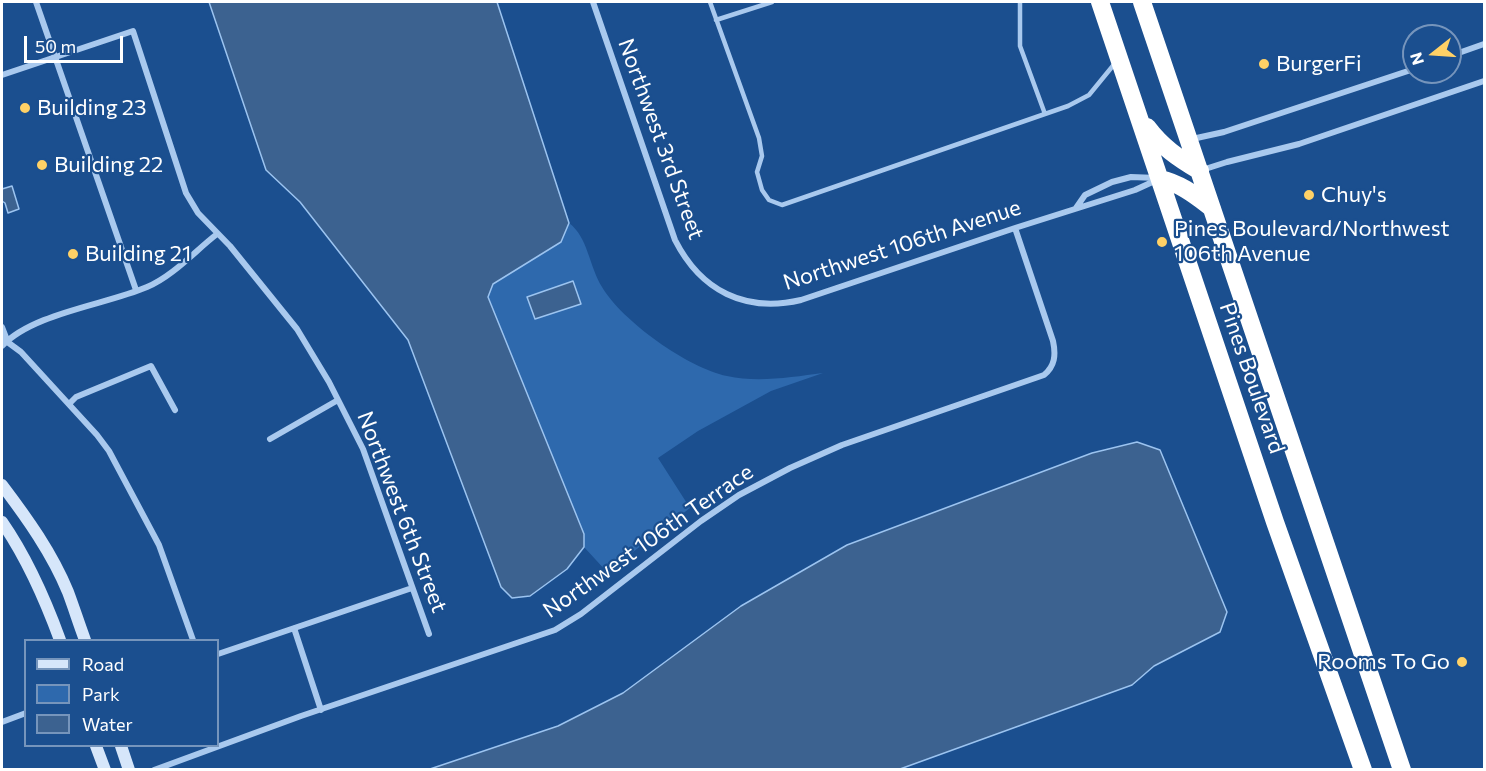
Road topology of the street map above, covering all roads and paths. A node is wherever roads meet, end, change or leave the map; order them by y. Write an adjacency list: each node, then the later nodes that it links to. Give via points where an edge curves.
1 (36, 2): 11 (street)
2 (594, 2): 26 (street, Northwest 3rd Street, via 675,240 701,277)
3 (710, 2): 8 (lane)
4 (772, 2): 8 (lane)
5 (1020, 2): 16 (lane, via 1020,46)
6 (1100, 2): 12 (highway, Pines Boulevard)
7 (1142, 2): 18 (highway, Pines Boulevard)
8 (716, 20): 16 (lane, via 759,138 762,156 757,172 762,190 769,200 782,205)
9 (1485, 44): 10 (street)
10 (1462, 52)
11 (56, 57): 14 (street); 24 (street, Northwest 6th Street, via 133,31 186,193); 25 (street)
12 (1119, 57): 16 (lane, via 1089,96); 17 (highway, Pines Boulevard)
13 (1402, 73): 18 (street)
14 (2, 75)
15 (1485, 81): 19 (street, via 1299,144)
16 (1045, 114)
17 (1140, 118): 19 (highway, via 1160,144); 20 (highway, Pines Boulevard)
18 (1189, 140): 19 (highway, Pines Boulevard)
19 (1200, 171): 22 (highway, Pines Boulevard)
20 (1160, 178): 21 (street, Northwest 106th Avenue); 21 (street, Northwest 106th Avenue, via 1131,177 1112,183 1085,195); 22 (highway, via 1186,189); 53 (highway, Pines Boulevard)
21 (1076, 208): 23 (street, Northwest 106th Avenue)
22 (1212, 208): 54 (highway, Pines Boulevard)
23 (1015, 228): 26 (street, Northwest 106th Avenue, via 801,300 764,304); 43 (street, Northwest 106th Terrace, via 1053,342 1055,357 1044,375 842,445 790,468 701,521 555,630)
24 (217, 234): 25 (street, via 163,278); 30 (street, Northwest 6th Street, via 297,329)
25 (136, 290): 28 (street, via 52,317)
26 (738, 299)
27 (2, 327): 28 (street)
28 (4, 339): 29 (street); 31 (street)
29 (2, 346)
30 (338, 400): 33 (street); 36 (street, Northwest 6th Street, via 363,449)
31 (69, 404): 32 (street, via 76,397 151,366); 41 (street, via 109,451 152,529)
32 (175, 410)
33 (270, 439)
34 (2, 485): 40 (street, via 44,545)
35 (2, 522): 39 (street, via 32,573)
36 (412, 588): 37 (street); 38 (street, Northwest 6th Street)
37 (294, 628): 42 (street); 43 (street)
38 (429, 634)
39 (60, 639)
40 (85, 639)
41 (193, 639)
42 (219, 654)
43 (321, 710): 49 (street, Northwest 106th Terrace)
44 (24, 714): 45 (street)
45 (2, 722)
46 (96, 747): 50 (street)
47 (121, 747): 51 (street)
48 (218, 747): 52 (street, Northwest 106th Terrace)
49 (219, 747)
50 (105, 770)
51 (129, 770)
52 (154, 770)
53 (1363, 770)
54 (1402, 770)

